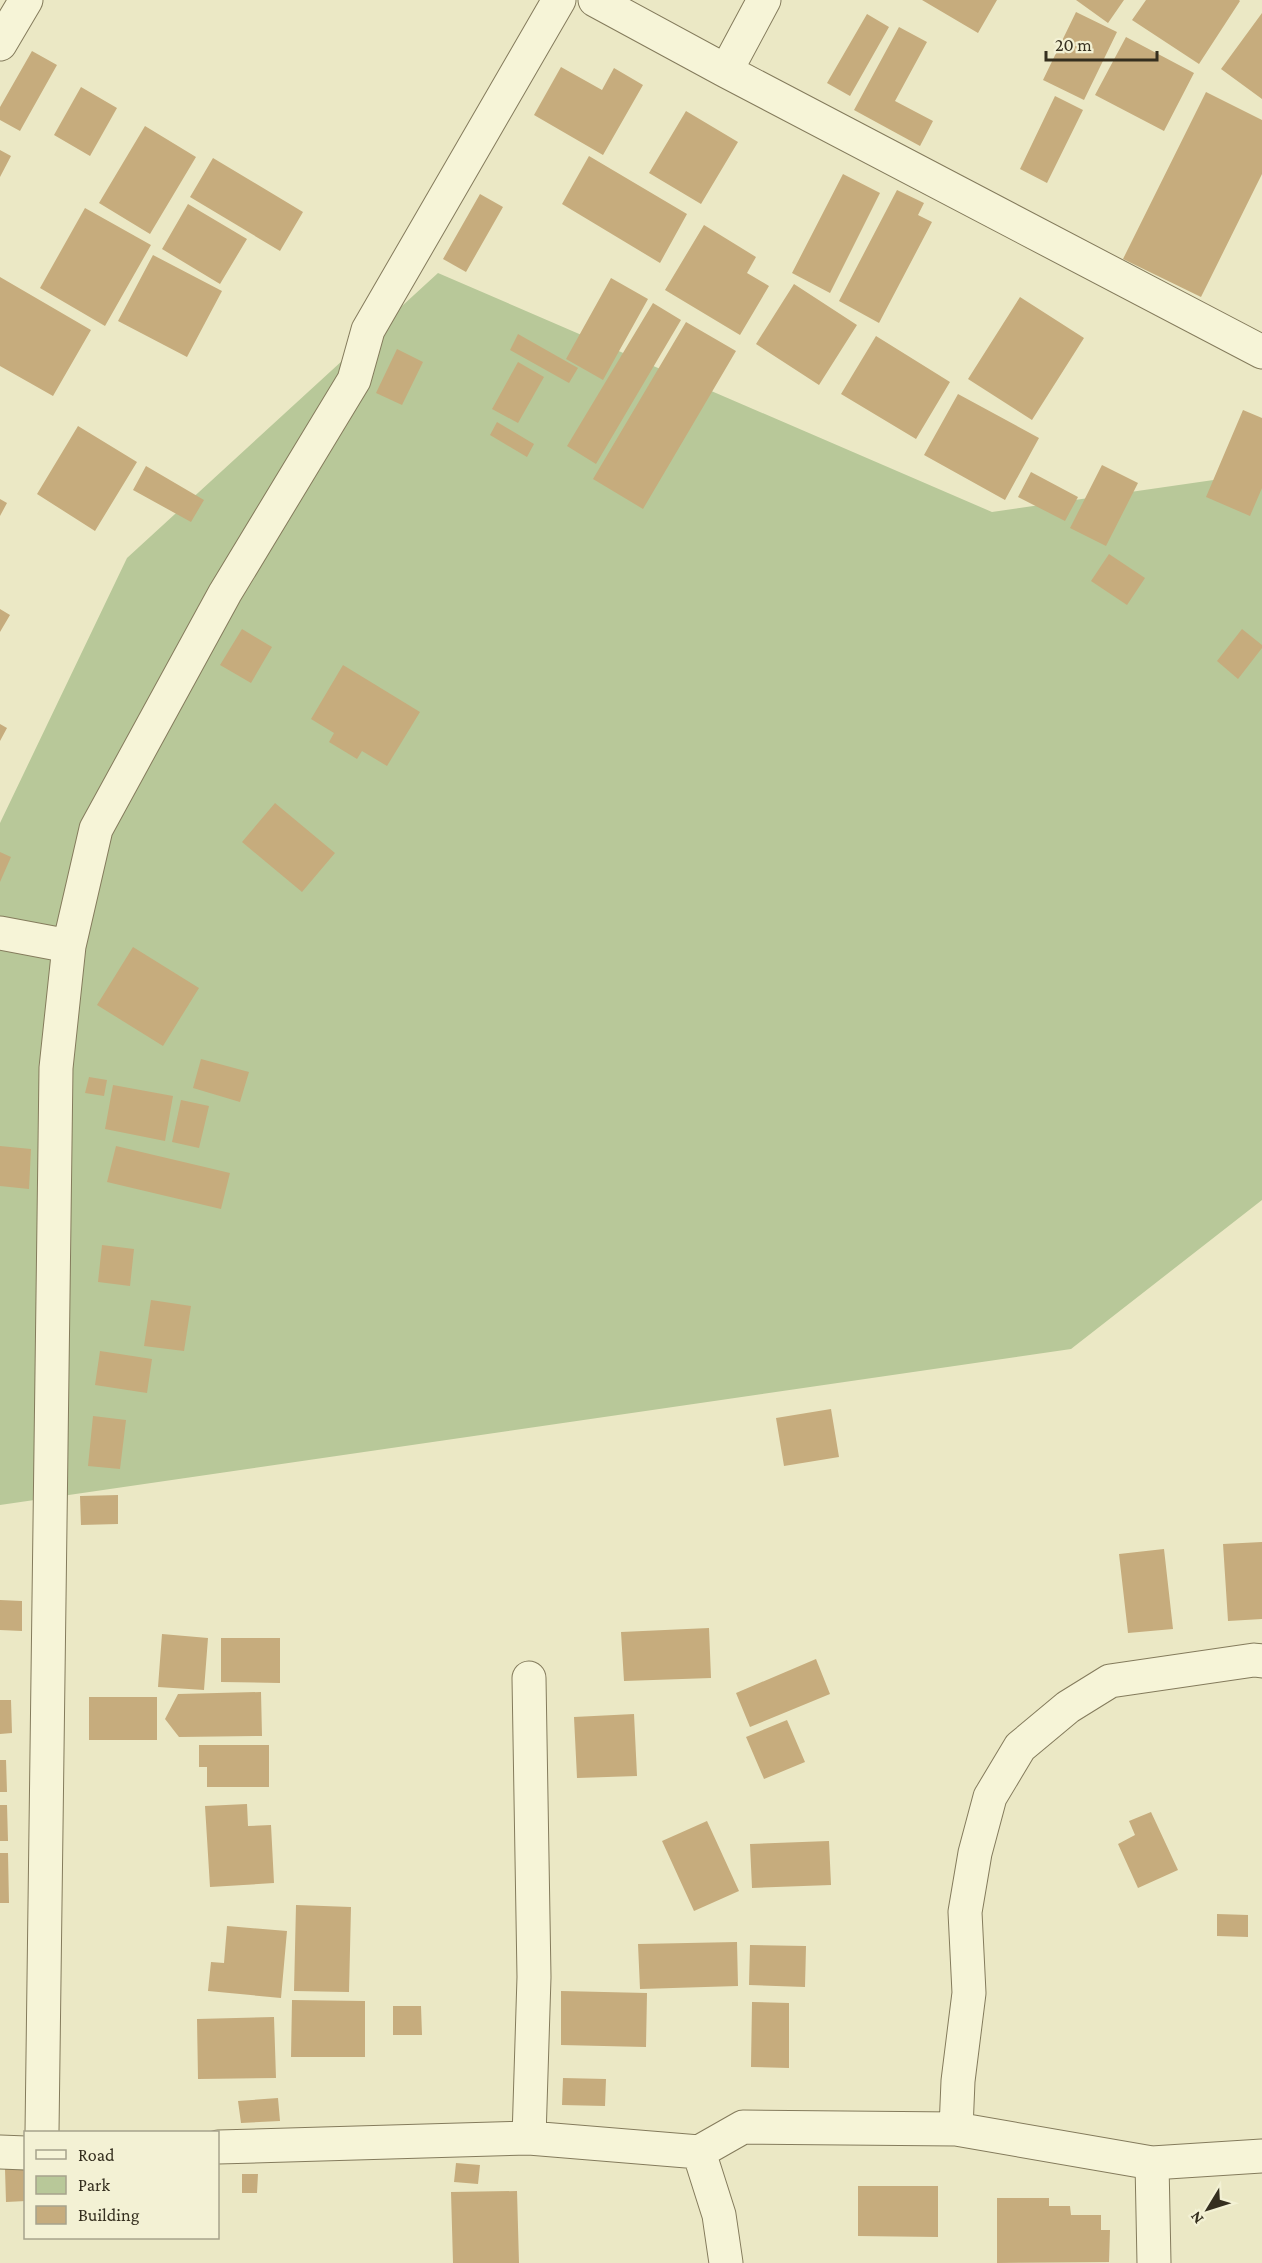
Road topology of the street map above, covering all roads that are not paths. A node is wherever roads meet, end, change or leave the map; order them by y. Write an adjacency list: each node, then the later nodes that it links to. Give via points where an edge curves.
1 (26, 0): 5 (street)
2 (559, 0): 9 (street, via 368,330 354,380 225,593 96,829)
3 (596, 0): 6 (street)
4 (764, 0): 6 (street)
5 (0, 44)
6 (726, 71): 7 (street)
7 (1262, 352)
8 (0, 933): 9 (street)
9 (69, 946): 13 (street, via 56,1068)
10 (1262, 1661): 12 (street, via 1110,1681 1068,1707 1020,1747 990,1797 965,1912 969,1993)
11 (529, 1678): 14 (street, via 534,1977)
12 (956, 2129): 17 (street, via 743,2127); 20 (street)
13 (42, 2131)
14 (529, 2138): 15 (street); 17 (street)
15 (219, 2147)
16 (0, 2152): 18 (street)
17 (699, 2152): 21 (street, via 719,2215)
18 (24, 2153)
19 (1262, 2156): 20 (street)
20 (1152, 2163): 22 (street)
21 (726, 2263)
22 (1154, 2263)

